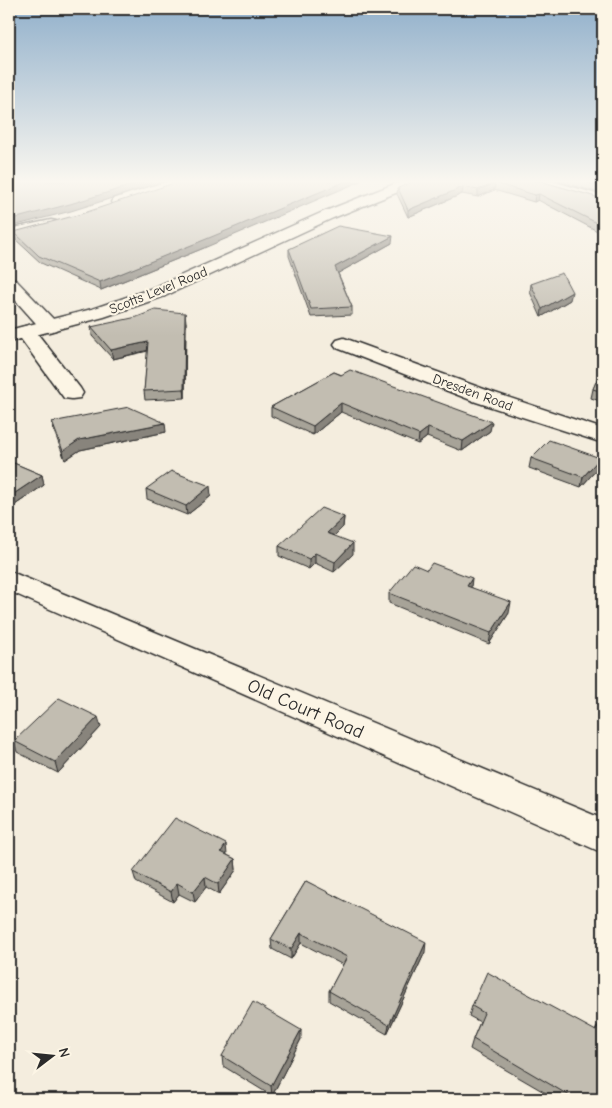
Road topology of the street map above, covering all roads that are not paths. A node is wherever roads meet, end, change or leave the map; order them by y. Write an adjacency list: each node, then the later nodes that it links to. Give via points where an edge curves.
1 (289, 233): 3 (street, Scotts Level Road, via 129,304)
2 (9, 283): 3 (street)
3 (49, 326): 4 (street, Scotts Level Road)
4 (18, 334): 6 (street)
5 (344, 344): 7 (street, Dresden Road, via 484,397)
6 (72, 393)
7 (603, 436)
8 (9, 580): 9 (street, Old Court Road)
9 (603, 836)

